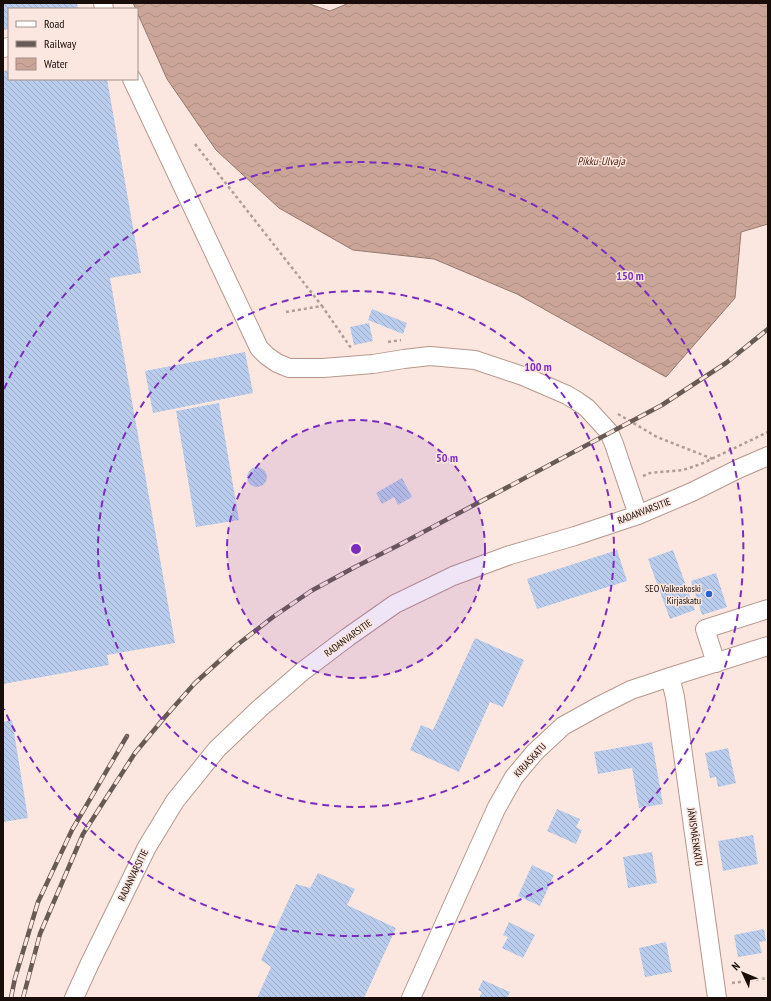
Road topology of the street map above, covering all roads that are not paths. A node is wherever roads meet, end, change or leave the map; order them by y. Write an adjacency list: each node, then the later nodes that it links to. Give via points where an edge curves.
1 (132, 80): 3 (street, via 259,348 276,364 289,368 324,368 430,356 475,360 523,376 577,401 609,432)
2 (768, 456): 3 (street, RADANVARSITIE)
3 (638, 515): 9 (street, RADANVARSITIE, via 510,555 453,576 395,604 303,671 217,749 175,801 147,847)
4 (768, 610): 6 (street, via 705,629)
5 (768, 646): 6 (street, KIRJASKATU)
6 (716, 663): 7 (street, KIRJASKATU)
7 (670, 677): 8 (street, JÄNISMÄENKATU, via 675,697); 10 (street, KIRJASKATU, via 625,694 563,726 535,752 514,777 496,809)
8 (716, 991)
9 (74, 998)
10 (411, 998)

